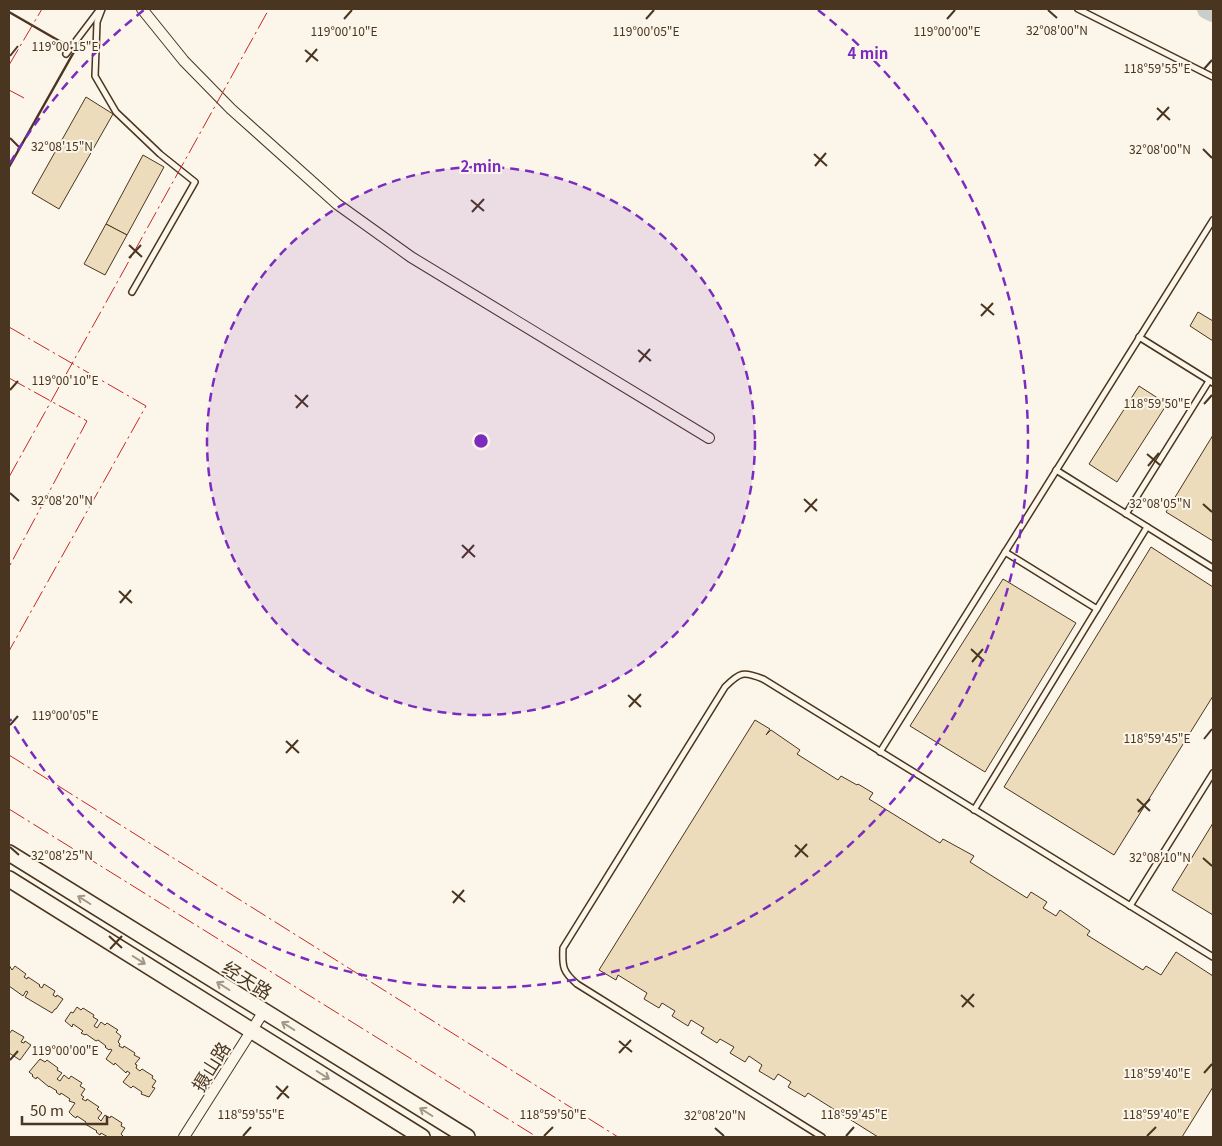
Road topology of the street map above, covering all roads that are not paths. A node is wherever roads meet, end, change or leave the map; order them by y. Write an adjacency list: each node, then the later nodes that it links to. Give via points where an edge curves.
1 (101, 9): 4 (lane); 7 (lane, via 97,22 95,76 116,112 195,182)
2 (142, 9): 10 (street, via 184,61 231,109 337,204 411,257)
3 (1078, 9): 5 (lane)
4 (66, 54)
5 (1213, 78)
6 (1213, 220): 8 (lane)
7 (132, 292)
8 (1139, 338): 9 (lane); 11 (lane)
9 (1211, 382): 12 (lane)
10 (709, 438)
11 (1056, 470): 12 (lane); 14 (lane)
12 (1126, 514): 13 (lane)
13 (1147, 527): 15 (lane); 16 (lane)
14 (1005, 552): 16 (lane); 17 (lane)
15 (1213, 568)
16 (1097, 609): 19 (lane)
17 (880, 752): 19 (lane); 29 (lane, via 762,679 747,673 736,675 725,687 563,948 562,964 567,976 577,984)
18 (1213, 773): 22 (lane)
19 (974, 810): 22 (lane)
20 (9, 853): 24 (main road, 经天路, one-way to 20)
21 (9, 879): 25 (main road, one-way to 25)
22 (1130, 906): 23 (lane)
23 (1213, 957)
24 (264, 1011): 25 (street, 摄山路); 28 (main road, 经天路, one-way to 24)
25 (252, 1030): 26 (street, 摄山路); 27 (main road, one-way to 27)
26 (184, 1137)
27 (422, 1137)
28 (467, 1137)
29 (822, 1137)

